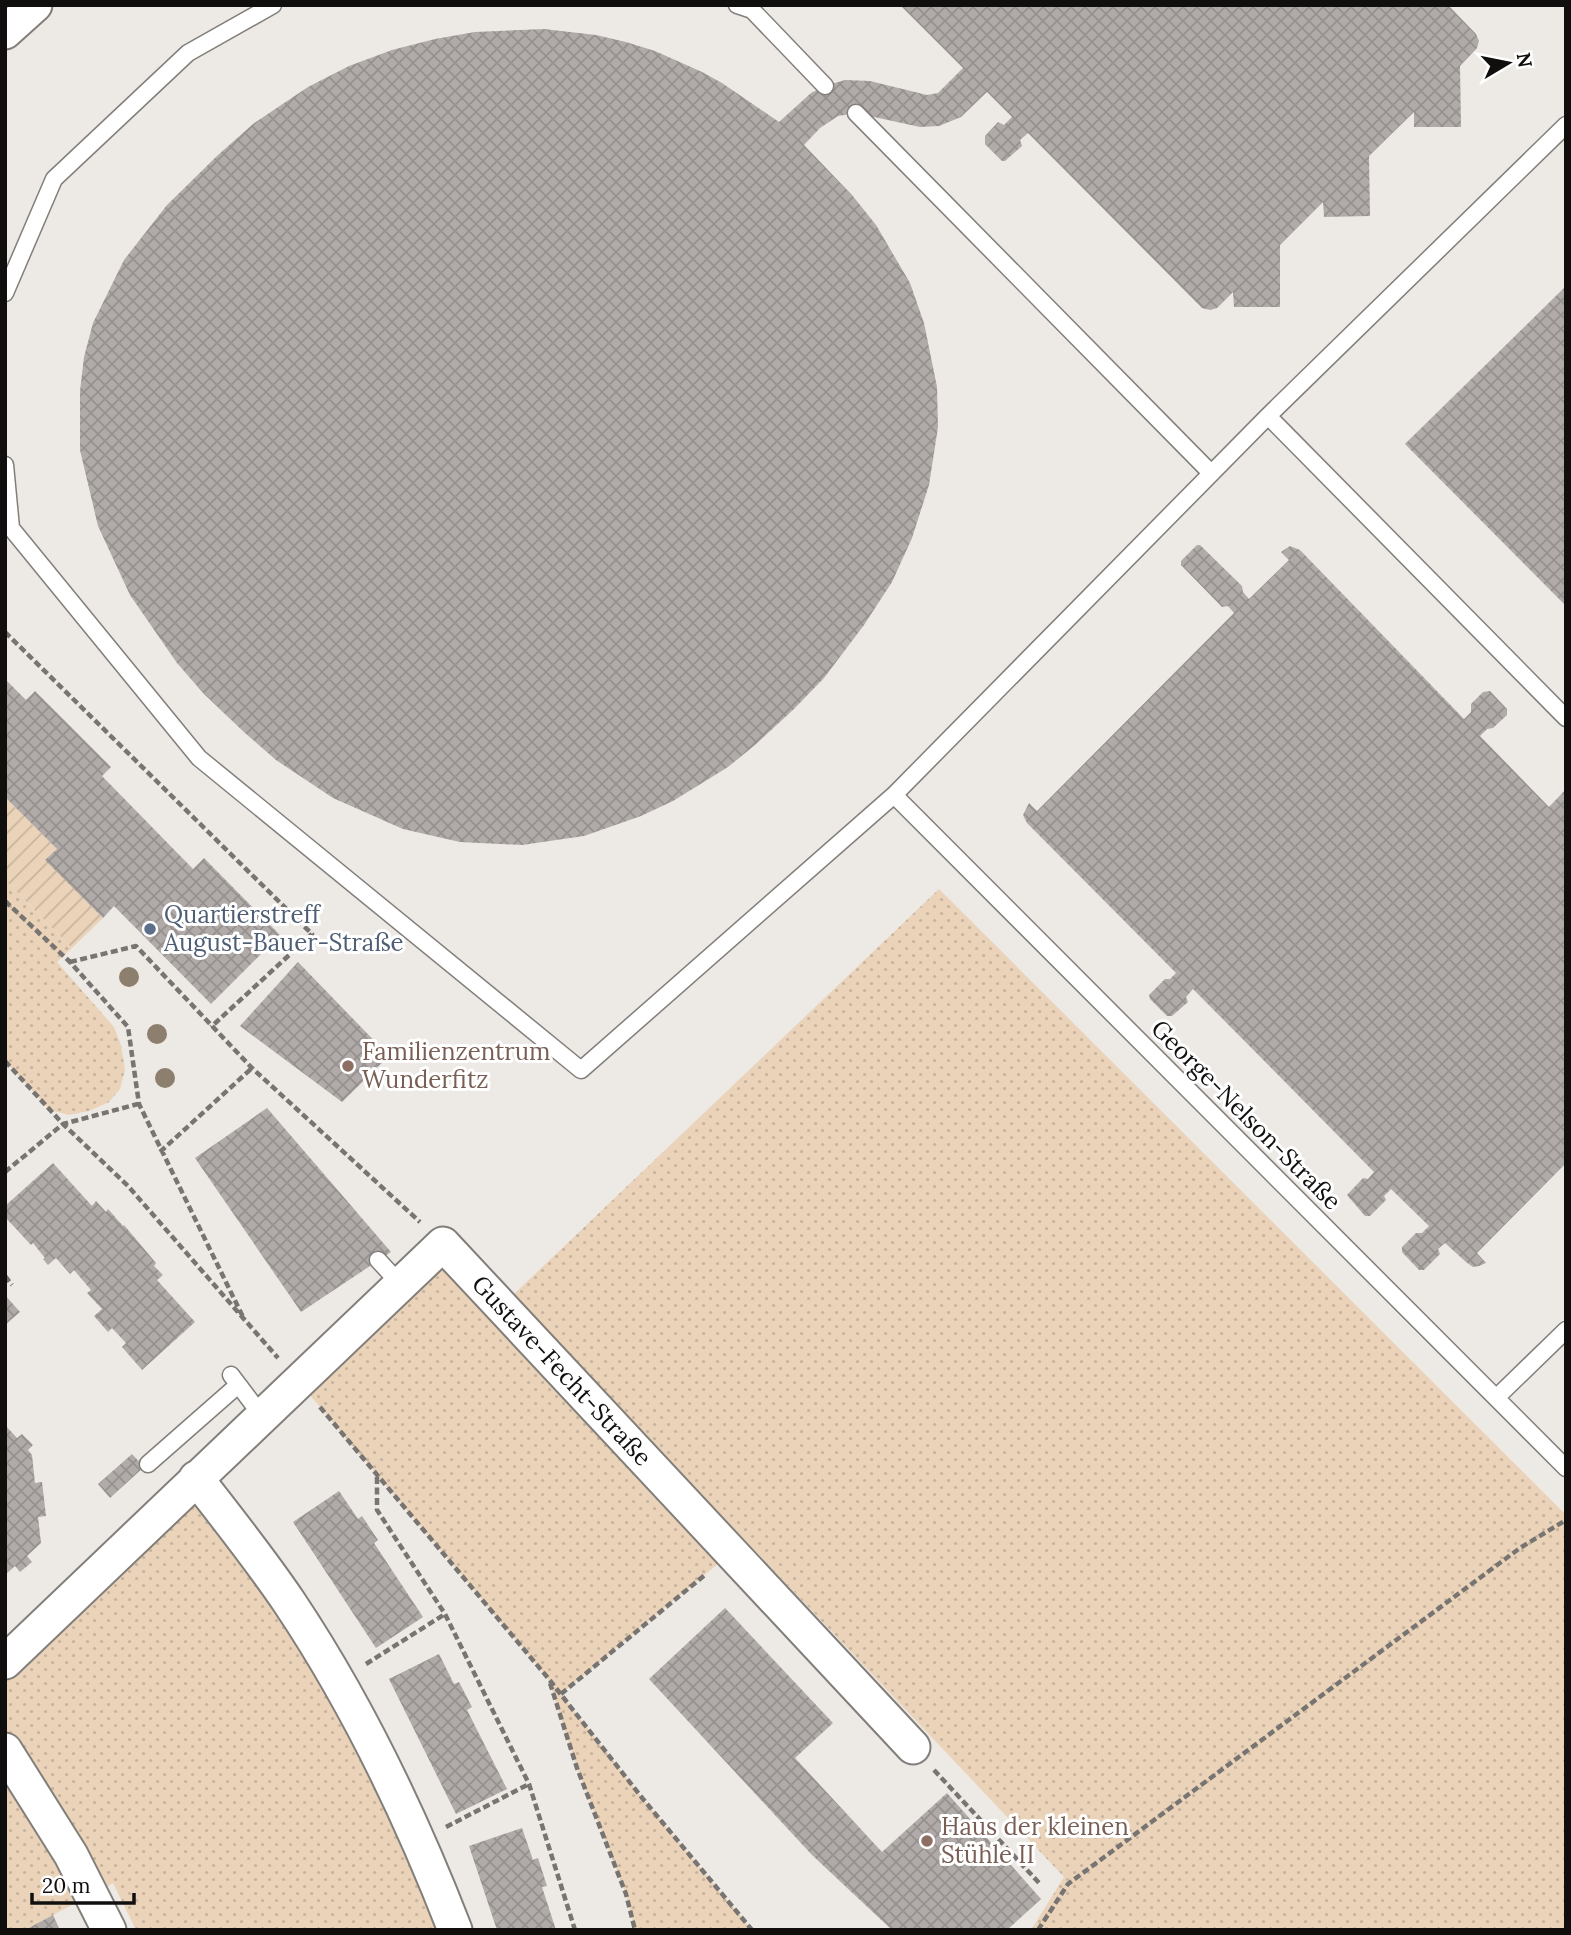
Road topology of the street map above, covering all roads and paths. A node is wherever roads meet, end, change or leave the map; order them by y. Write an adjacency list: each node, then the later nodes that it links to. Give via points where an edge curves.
1 (34, 5): 4 (street)
2 (273, 5): 8 (lane, via 188,53 54,179)
3 (737, 5): 5 (lane, via 752,10)
4 (5, 32)
5 (825, 86)
6 (856, 113): 11 (lane)
7 (1566, 125): 9 (lane)
8 (5, 293)
9 (1268, 416): 11 (lane); 13 (lane)
10 (5, 465): 14 (lane, via 11,528 199,758 581,1070)
11 (1212, 473): 14 (lane)
12 (5, 632): 17 (path, via 312,934)
13 (1566, 718)
14 (894, 795): 32 (lane, George-Nelson-Straße)
15 (5, 901): 16 (path)
16 (70, 962): 17 (path, via 136,946); 20 (path, via 128,1027)
17 (211, 1027): 19 (path)
18 (5, 1060): 21 (path)
19 (252, 1068): 22 (path); 24 (path)
20 (138, 1104): 21 (path); 22 (path)
21 (63, 1124): 23 (path); 29 (path, via 128,1186)
22 (160, 1152): 29 (path)
23 (5, 1172)
24 (443, 1244): 28 (street); 39 (street, Gustave-Fecht-Straße)
25 (378, 1260): 28 (lane)
26 (5, 1276): 27 (path)
27 (12, 1285)
28 (401, 1285): 31 (street)
29 (247, 1324): 31 (path)
30 (1566, 1330): 32 (lane)
31 (298, 1381): 33 (street); 36 (path)
32 (1496, 1398): 35 (lane, George-Nelson-Straße)
33 (262, 1416): 34 (lane, via 235,1380); 37 (street)
34 (149, 1464)
35 (1566, 1468)
36 (377, 1476): 40 (path, via 377,1510); 42 (path)
37 (196, 1478): 41 (street); 43 (street, via 289,1601)
38 (1566, 1520): 55 (path, via 1520,1548 1068,1884)
39 (731, 1553): 44 (path); 45 (street, Gustave-Fecht-Straße)
40 (445, 1614): 43 (path); 47 (path)
41 (5, 1662)
42 (548, 1678): 44 (path); 53 (path)
43 (339, 1681): 51 (street, via 399,1794)
44 (561, 1694): 54 (path)
45 (913, 1747): 49 (path)
46 (5, 1750): 50 (street, via 71,1855)
47 (529, 1784): 48 (path); 52 (path)
48 (479, 1810)
49 (1041, 1885)
50 (108, 1930)
51 (455, 1930)
52 (575, 1930)
53 (635, 1930)
54 (752, 1930)
55 (1038, 1930)

